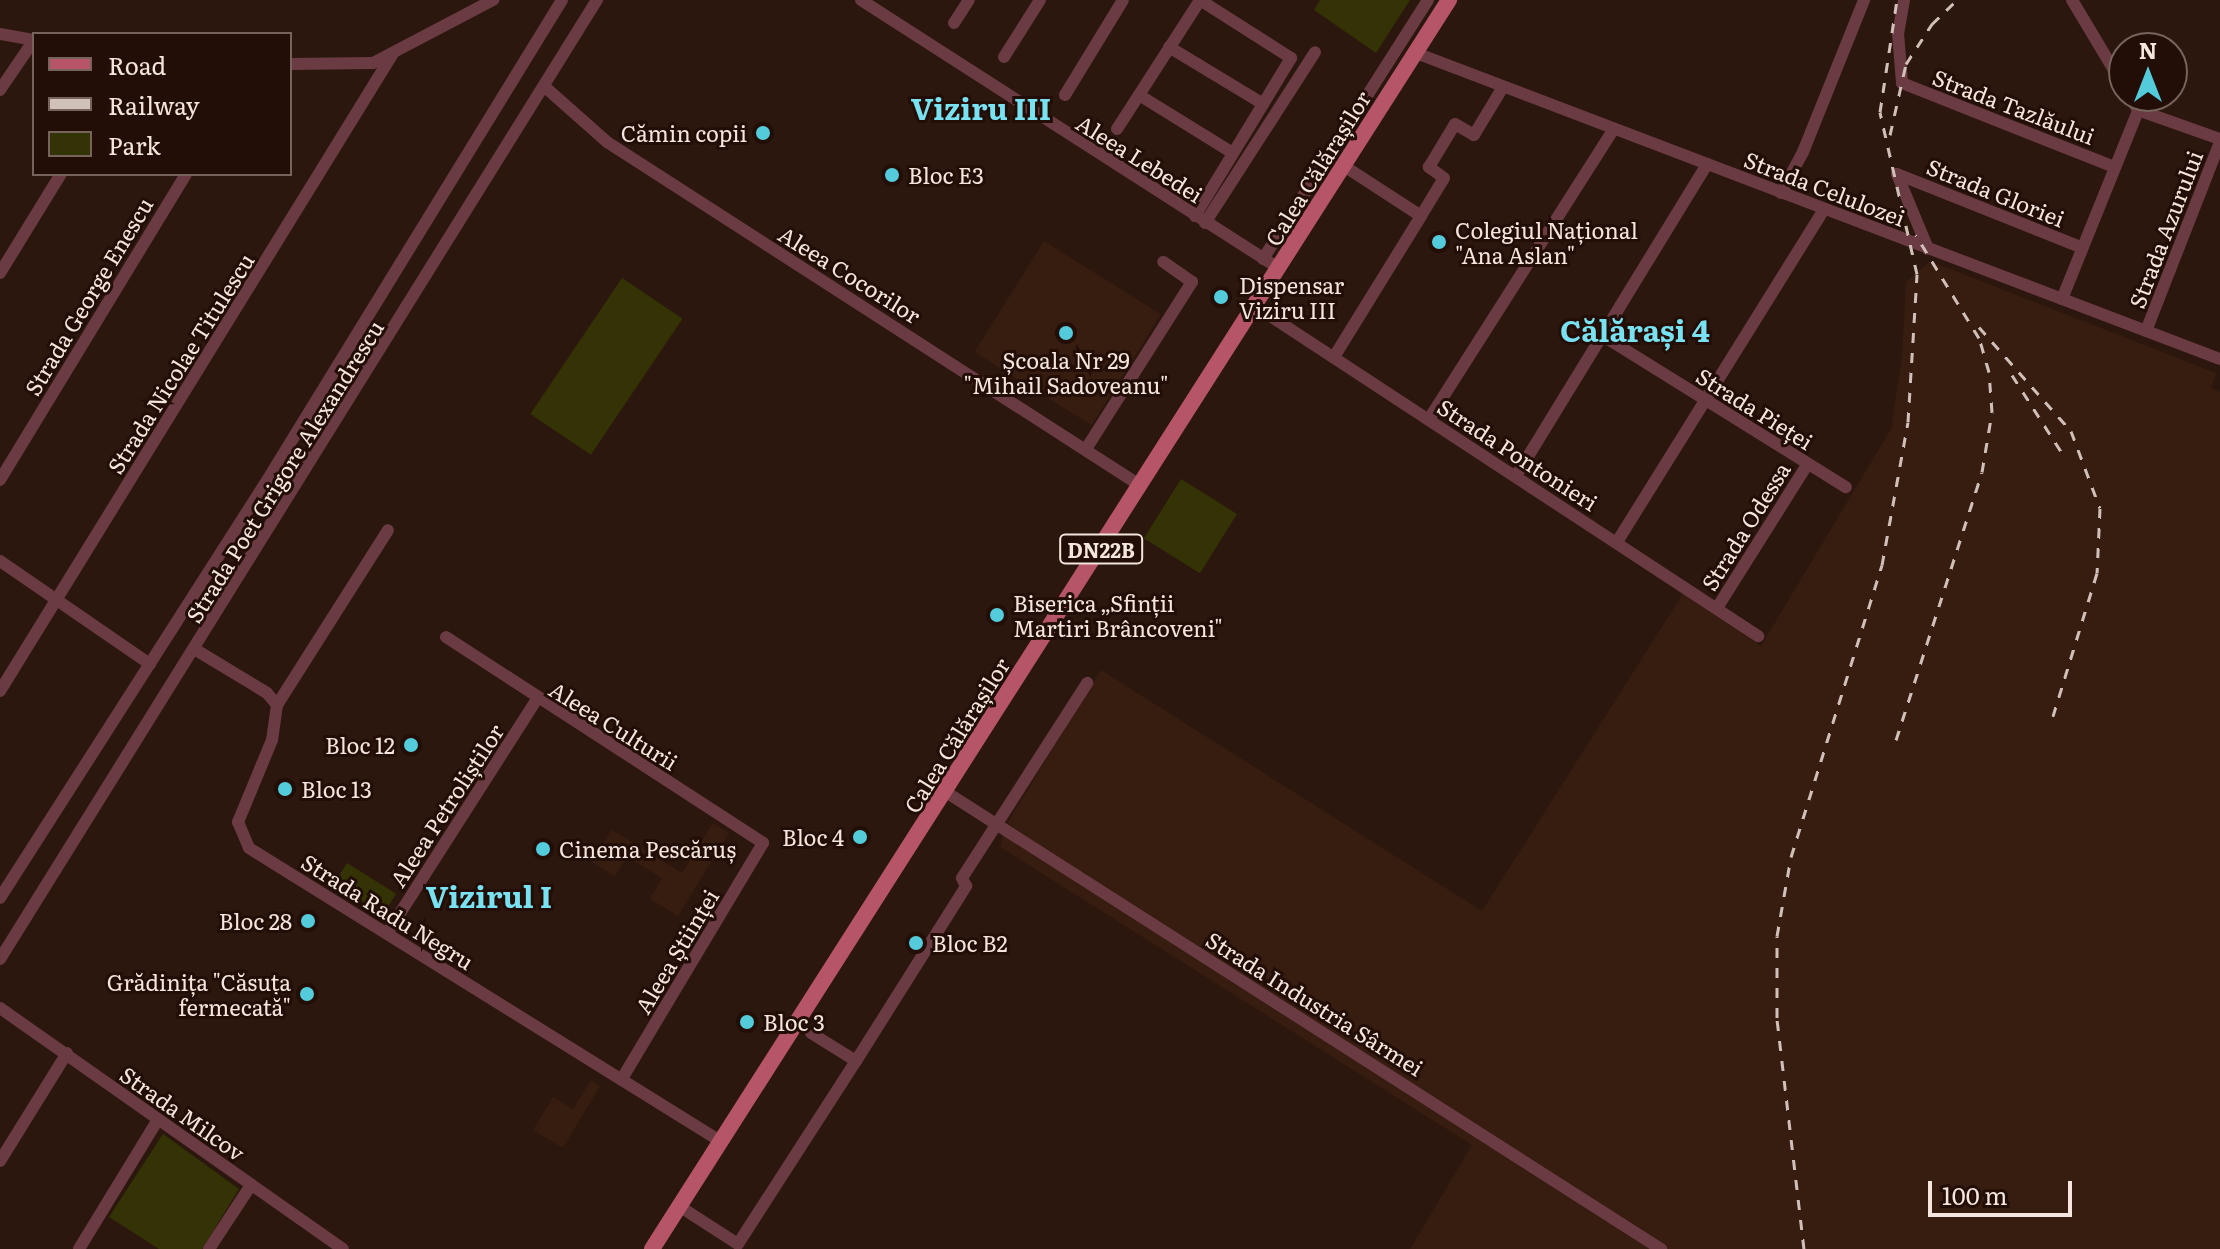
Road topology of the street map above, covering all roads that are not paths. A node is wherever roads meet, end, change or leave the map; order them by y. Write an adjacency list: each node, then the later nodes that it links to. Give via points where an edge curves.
1 (493, 0): 21 (street)
2 (562, 0): 74 (street, Strada Poet Grigore Alexandrescu)
3 (597, 0): 25 (street, Strada Poet Grigore Alexandrescu)
4 (861, 0): 45 (street, Aleea Lebedei)
5 (969, 0): 14 (street)
6 (1040, 0): 22 (street)
7 (1123, 0): 28 (street)
8 (1200, 0): 18 (street); 30 (street, via 1290,55)
9 (1428, 0): 48 (street)
10 (1449, 0): 20 (main road, Calea Călărașilor / DN22B)
11 (1864, 0): 42 (street, via 1803,152)
12 (1904, 0): 39 (street, Strada Tazlăului, via 1898,33 1902,83)
13 (2072, 0): 23 (street)
14 (954, 23)
15 (0, 34): 16 (street)
16 (32, 40)
17 (32, 43): 27 (street)
18 (1169, 47): 29 (street); 30 (street)
19 (1315, 52): 45 (street)
20 (1416, 53): 26 (street, Strada Celulozei); 38 (main road, Calea Călărașilor / DN22B)
21 (392, 55): 24 (street, via 351,67); 69 (street, Strada Nicolae Titulescu)
22 (1004, 57)
23 (2108, 60)
24 (292, 64)
25 (545, 87): 60 (street, Aleea Cocorilor, via 559,105 607,142); 73 (street, Strada Poet Grigore Alexandrescu)
26 (1503, 87): 34 (street, Strada Celulozei); 44 (street, via 1474,135 1455,124 1429,167 1444,178)
27 (0, 90)
28 (1065, 95)
29 (1139, 95): 33 (street); 36 (street)
30 (1263, 104): 36 (street)
31 (2137, 112): 39 (street)
32 (2143, 112): 35 (street)
33 (1117, 129)
34 (1614, 129): 37 (street, Strada Celulozei); 59 (street)
35 (2220, 140): 54 (street, Strada Azurului)
36 (1233, 153): 45 (street)
37 (1707, 164): 42 (street, Strada Celulozei); 55 (street)
38 (1344, 166): 44 (street); 50 (main road, Calea Călărașilor / DN22B)
39 (2112, 166): 46 (street)
40 (60, 176): 51 (street)
41 (185, 176): 63 (street, Strada George Enescu)
42 (1781, 193): 43 (street, Strada Celulozei)
43 (1824, 209): 47 (street, Strada Celulozei); 58 (street)
44 (1421, 216): 56 (street)
45 (1200, 219): 48 (street, Aleea Lebedei)
46 (2080, 247): 47 (street, Strada Gloriei, via 1897,174); 52 (street)
47 (1928, 249): 52 (street, Strada Celulozei)
48 (1263, 259): 50 (street, Aleea Lebedei)
49 (1163, 262): 60 (street, via 1192,282)
50 (1279, 268): 53 (main road, Calea Călărașilor / DN22B)
51 (0, 273)
52 (2062, 299): 54 (street, Strada Celulozei)
53 (1255, 306): 56 (street, Strada Pontonieri); 64 (main road, Calea Călărașilor / DN22B)
54 (2146, 331): 57 (street, Strada Celulozei)
55 (1603, 336): 58 (street, Strada Pieței); 62 (street)
56 (1334, 357): 59 (street, Strada Pontonieri)
57 (2220, 359)
58 (1707, 402): 61 (street, Strada Pieței); 67 (street)
59 (1429, 419): 62 (street, Strada Pontonieri)
60 (1086, 449): 64 (street, Aleea Cocorilor)
61 (1807, 465): 65 (street, Strada Pieței); 70 (street, Strada Odessa)
62 (1516, 476): 67 (street, Strada Pontonieri)
63 (0, 480)
64 (1141, 486): 79 (main road, Calea Călărașilor / DN22B)
65 (1846, 487)
66 (388, 530): 78 (street)
67 (1617, 542): 70 (street, Strada Pontonieri)
68 (0, 561): 69 (street)
69 (56, 600): 74 (street); 76 (street, Strada Nicolae Titulescu)
70 (1717, 608): 71 (street, Strada Pontonieri)
71 (1758, 636)
72 (446, 637): 77 (street, Aleea Culturii)
73 (196, 650): 78 (street, via 267,693); 84 (street, Strada Poet Grigore Alexandrescu)
74 (150, 664): 82 (street, Strada Poet Grigore Alexandrescu)
75 (1087, 683): 80 (street)
76 (0, 691)
77 (537, 699): 81 (street, Aleea Culturii); 83 (street, Aleea Petroliștilor)
78 (277, 705): 83 (street, Strada Radu Negru, via 272,740 241,810 241,835 260,856)
79 (946, 792): 80 (street, Strada Industria Sârmei); 91 (main road, Calea Călărașilor / DN22B)
80 (996, 826): 88 (street, via 962,878 966,886); 99 (street, Strada Industria Sârmei)
81 (763, 843): 89 (street, Aleea Științei)
82 (0, 898)
83 (388, 932): 89 (street, Strada Radu Negru)
84 (0, 959)
85 (0, 1008): 87 (street, Strada Milcov)
86 (811, 1033): 88 (street)
87 (67, 1053): 90 (street, Strada Milcov); 92 (street)
88 (856, 1061): 94 (street, via 738,1244)
89 (621, 1080): 91 (street, Strada Radu Negru)
90 (157, 1121): 93 (street, Strada Milcov); 96 (street)
91 (720, 1141): 94 (main road, Calea Călărașilor / DN22B)
92 (0, 1161)
93 (251, 1185): 95 (street, Strada Milcov); 97 (street)
94 (679, 1206): 98 (main road, Calea Călărașilor / DN22B)
95 (336, 1247)
96 (79, 1249)
97 (209, 1249)
98 (652, 1249)
99 (1661, 1249)

